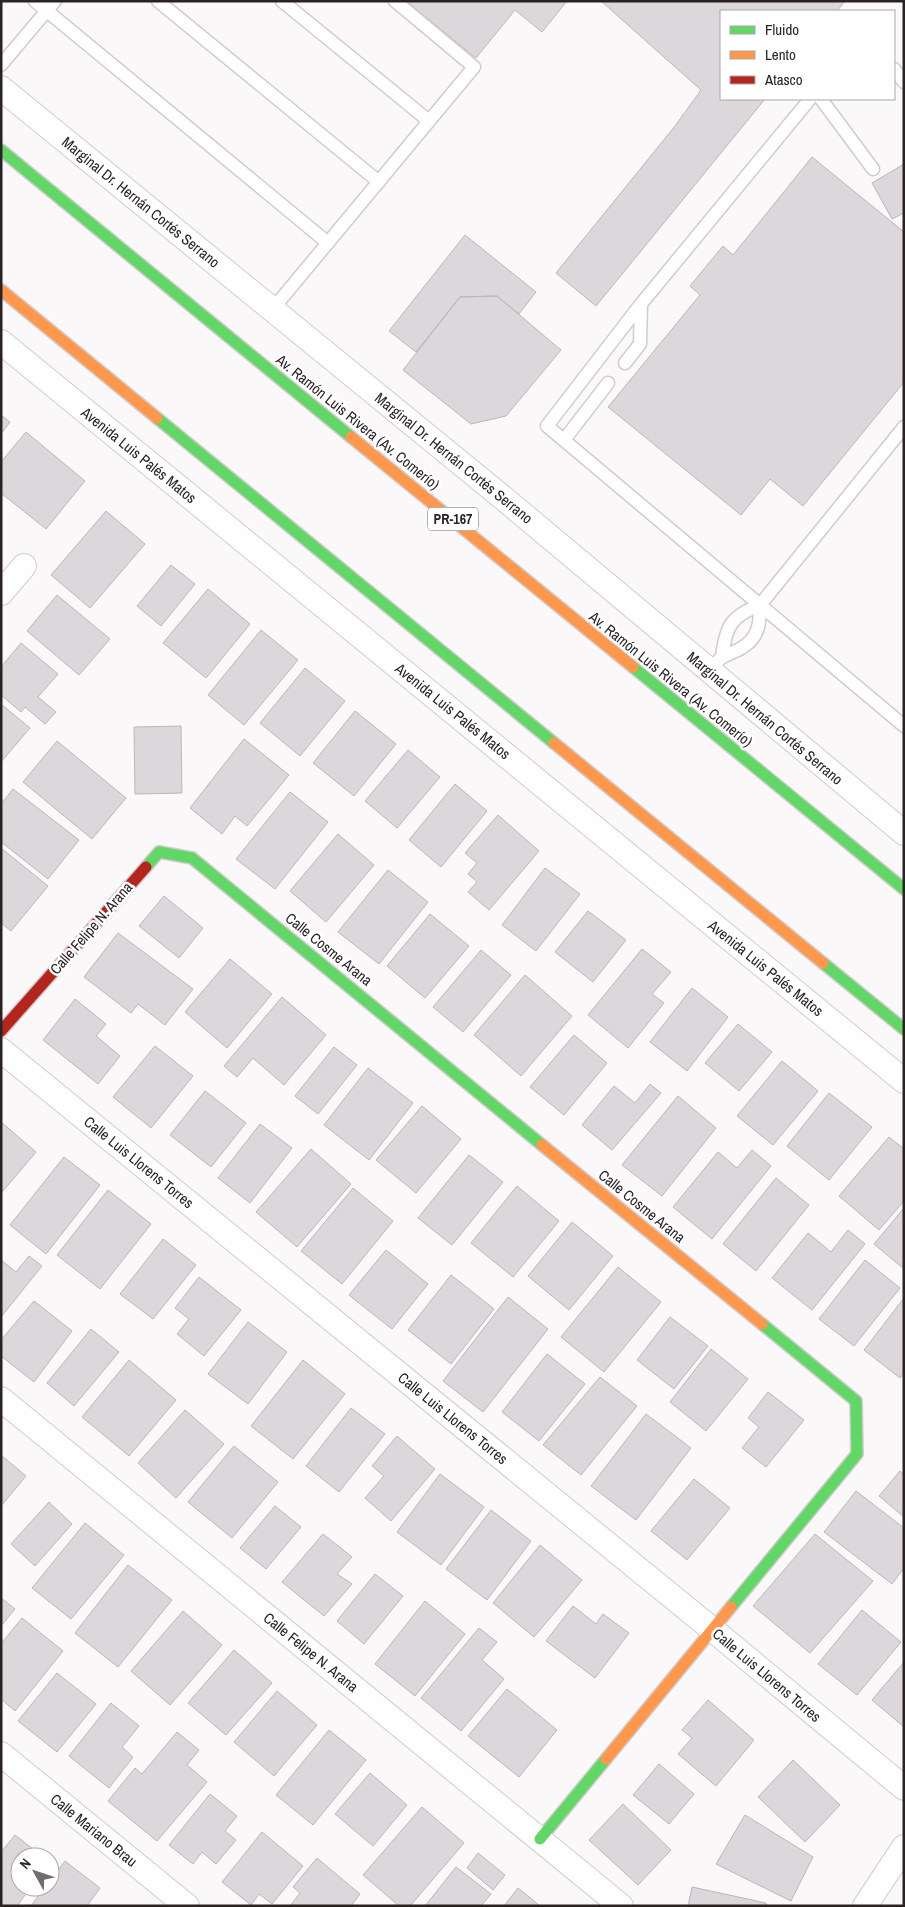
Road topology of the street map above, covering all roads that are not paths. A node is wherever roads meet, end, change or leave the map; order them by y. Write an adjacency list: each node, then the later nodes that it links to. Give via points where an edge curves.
1 (35, 1): 5 (lane)
2 (158, 1): 15 (lane)
3 (282, 1): 12 (lane)
4 (395, 1): 12 (lane, via 474,66)
5 (51, 6): 6 (lane); 16 (lane)
6 (1, 65)
7 (895, 70): 8 (lane)
8 (904, 82)
9 (1, 88): 19 (street, Marginal Dr. Hernán Cortés Serrano)
10 (809, 100): 18 (lane)
11 (821, 100): 14 (lane)
12 (429, 122): 15 (lane)
13 (1, 150): 32 (main road, Av. Ramón Luis Rivera (Av. Comerío) / PR-167)
14 (873, 168)
15 (379, 182): 16 (lane)
16 (328, 243): 19 (lane)
17 (1, 290): 33 (main road)
18 (641, 304): 21 (lane, via 640,344); 24 (lane, via 547,426)
19 (272, 310): 28 (street, Marginal Dr. Hernán Cortés Serrano, via 502,497)
20 (1, 342): 36 (street, Avenida Luis Palés Matos)
21 (625, 363)
22 (608, 383): 24 (lane)
23 (904, 427): 27 (lane)
24 (564, 440): 27 (lane)
25 (24, 566): 26 (street)
26 (1, 593)
27 (760, 605): 28 (lane, via 742,612 725,633); 28 (lane, via 760,627 744,647); 29 (lane)
28 (716, 664): 30 (street, Marginal Dr. Hernán Cortés Serrano)
29 (904, 726)
30 (904, 833)
31 (192, 858): 34 (main road, Calle Felipe N. Arana, via 159,852); 38 (main road, Calle Cosme Arana, via 856,1401 857,1454)
32 (904, 889)
33 (904, 1029)
34 (1, 1031)
35 (1, 1050): 38 (street, Calle Luis Llorens Torres)
36 (904, 1081)
37 (1, 1399): 41 (street, Calle Felipe N. Arana)
38 (713, 1630): 40 (street, Calle Luis Llorens Torres); 41 (main road, Calle Cosme Arana)
39 (1, 1754): 43 (street, Calle Mariano Brau)
40 (904, 1788)
41 (540, 1839): 44 (street, Calle Felipe N. Arana)
42 (904, 1847): 45 (street)
43 (187, 1906)
44 (621, 1906)
45 (864, 1906)

